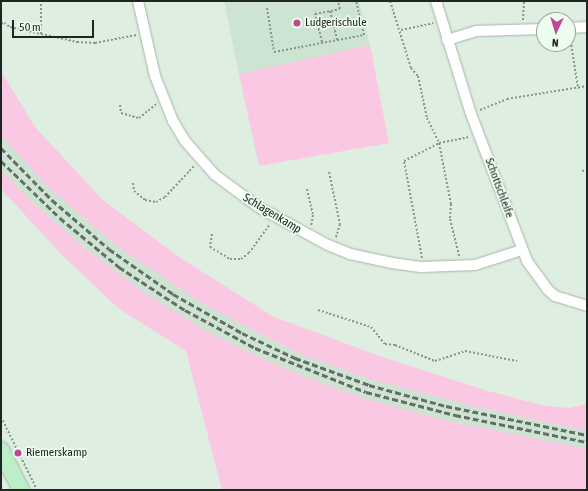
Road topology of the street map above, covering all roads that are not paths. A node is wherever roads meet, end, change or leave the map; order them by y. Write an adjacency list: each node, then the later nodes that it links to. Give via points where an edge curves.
1 (138, 1): 7 (street, Schlagenkamp, via 163,98 173,121 200,160 231,188 274,217 333,248 366,258 422,267 461,266 495,260)
2 (436, 1): 6 (street, Schottschleife)
3 (587, 27): 4 (street)
4 (576, 28)
5 (536, 29): 6 (street, via 476,31)
6 (447, 40): 7 (street, Schottschleife, via 471,114)
7 (522, 250): 8 (street, Schottschleife, via 547,289 564,301)
8 (587, 306)
9 (1, 450): 10 (main road)
10 (21, 490)

